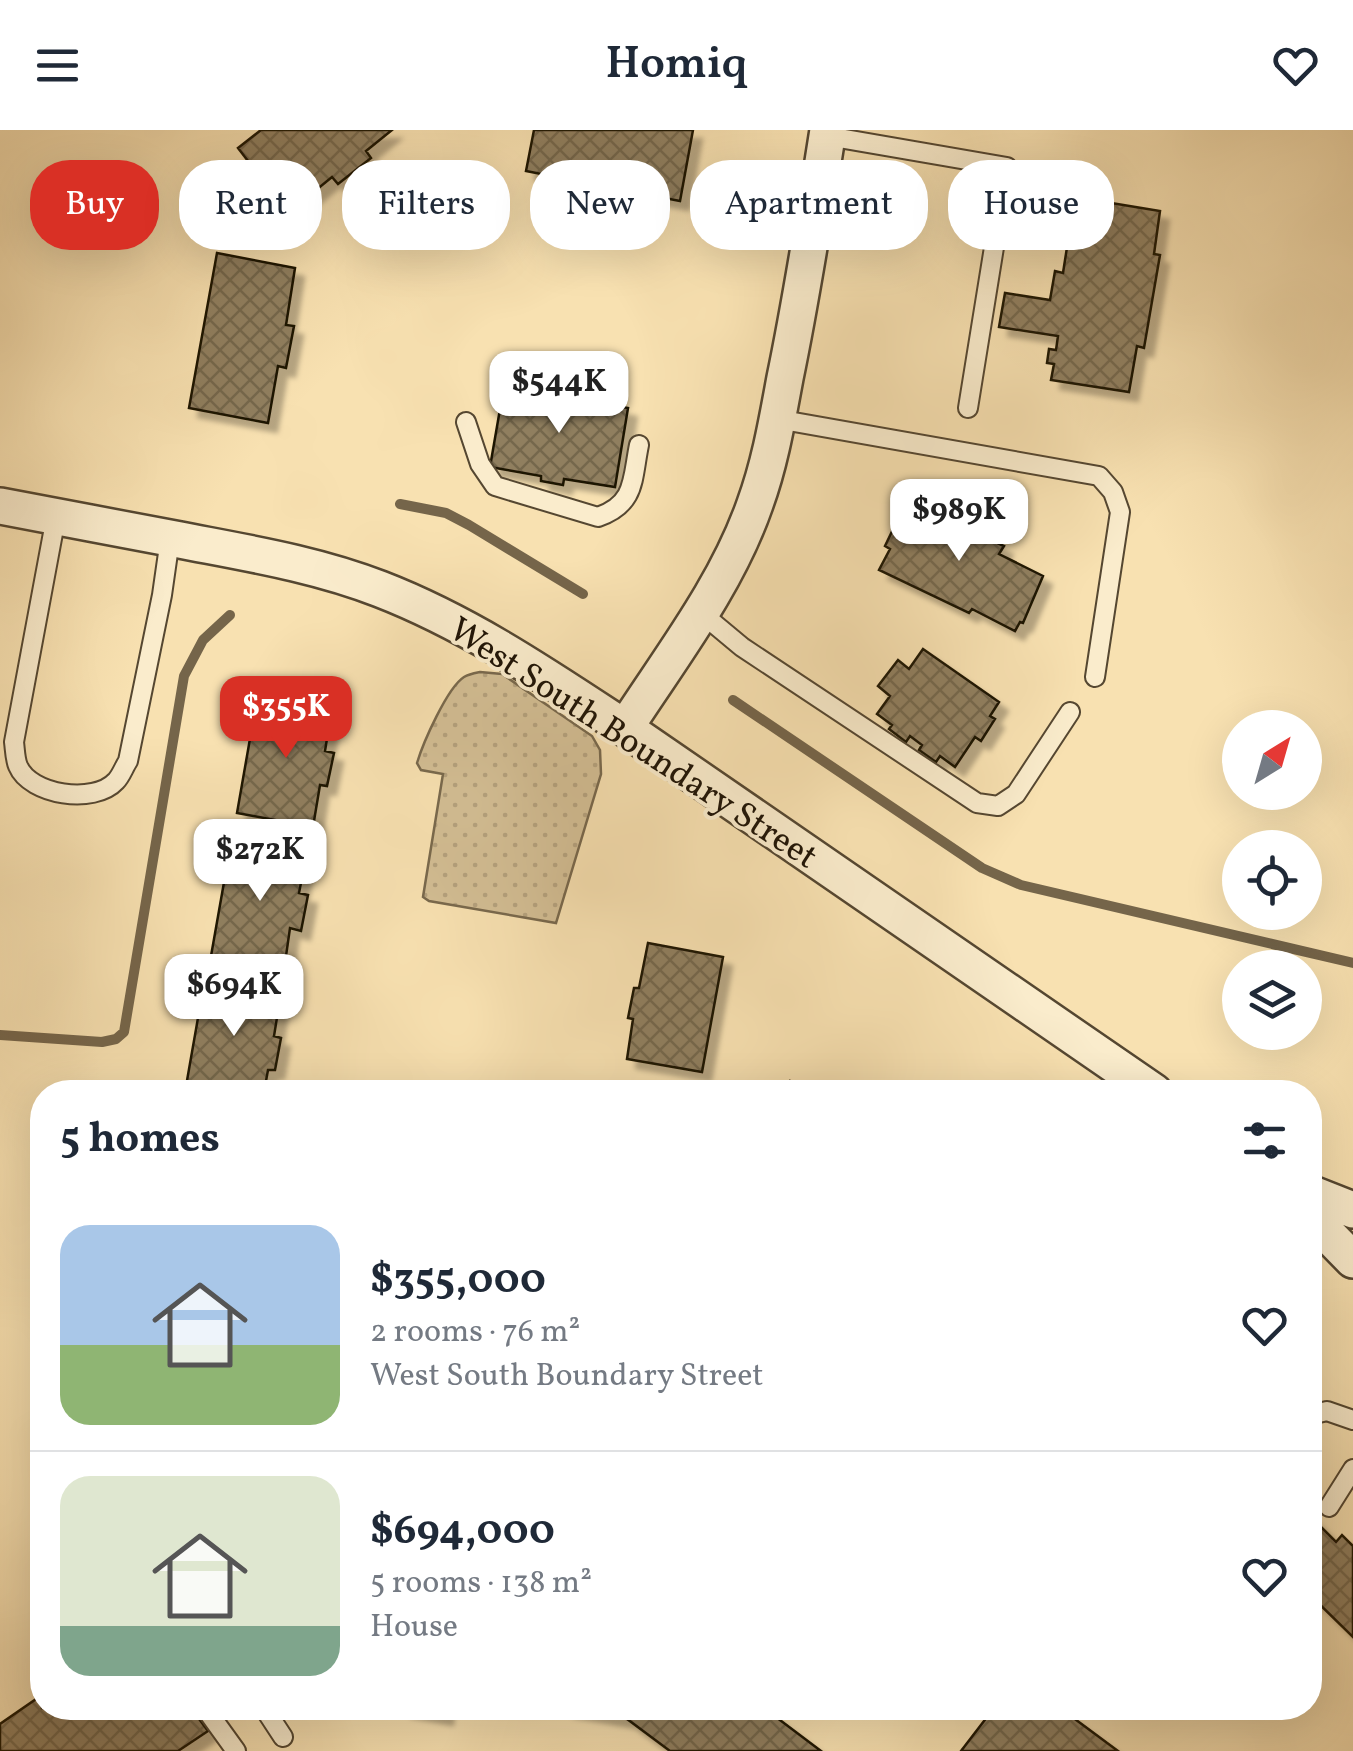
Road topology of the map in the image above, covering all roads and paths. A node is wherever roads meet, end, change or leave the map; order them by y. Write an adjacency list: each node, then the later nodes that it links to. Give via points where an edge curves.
1 (828, 133): 2 (lane, via 1007,167); 3 (street)
2 (968, 408)
3 (777, 419): 9 (street, via 754,507); 10 (lane, via 1099,476 1120,512)
4 (466, 422): 5 (lane, via 495,486 598,517 623,505)
5 (638, 445)
6 (0, 506): 7 (street, West South Boundary Street)
7 (56, 516): 8 (street, West South Boundary Street); 8 (lane, via 14,742 18,768 38,786 70,794 98,792 116,782 128,760)
8 (170, 538): 12 (street, West South Boundary Street, via 380,589 452,621)
9 (700, 612): 11 (lane, via 742,647 976,802 998,806 1016,794); 12 (street)
10 (1094, 677)
11 (1070, 712)
12 (624, 728): 13 (street, West South Boundary Street)
13 (1137, 1080)
14 (1322, 1198): 15 (street)
15 (1353, 1210)
16 (1322, 1228): 17 (street)
17 (1353, 1260)
18 (1322, 1412): 19 (lane)
19 (1353, 1420)
20 (1353, 1469): 21 (lane)
21 (1329, 1506)
22 (214, 1720): 25 (lane)
23 (272, 1720): 24 (lane)
24 (283, 1737)
25 (236, 1751)

